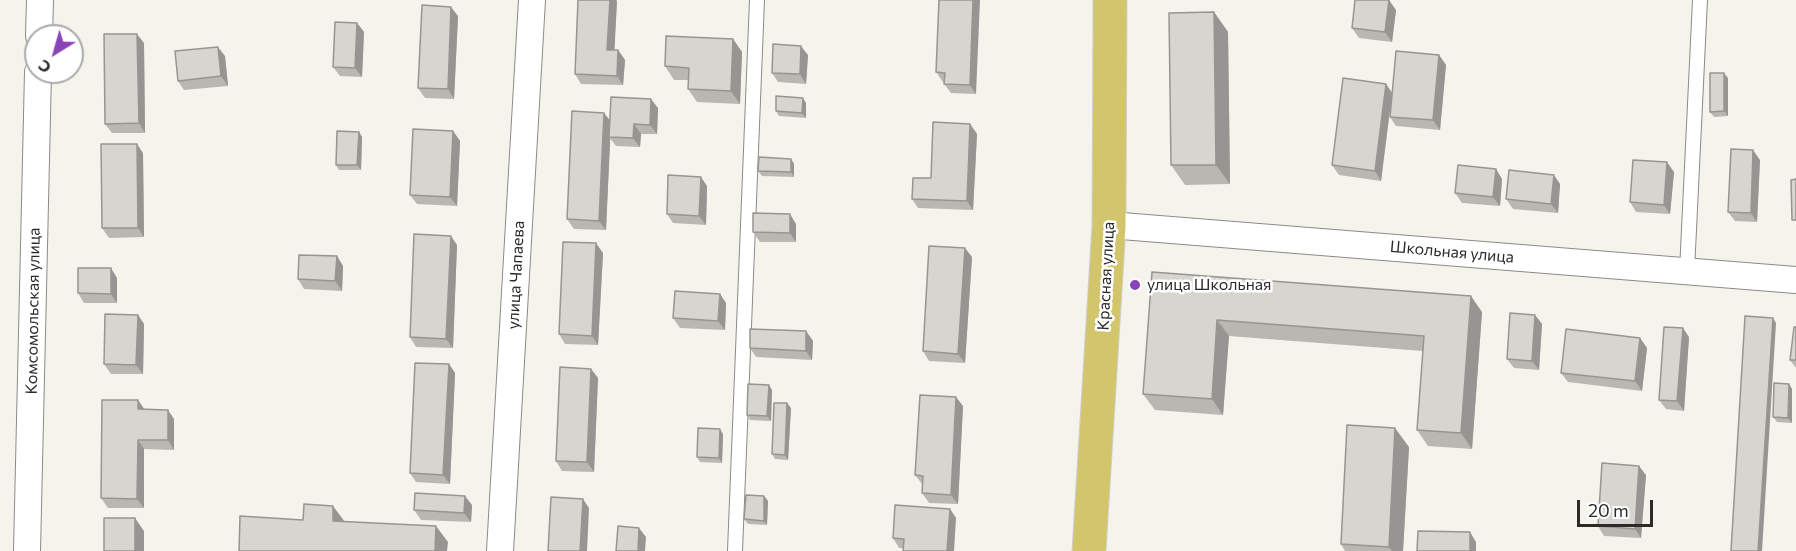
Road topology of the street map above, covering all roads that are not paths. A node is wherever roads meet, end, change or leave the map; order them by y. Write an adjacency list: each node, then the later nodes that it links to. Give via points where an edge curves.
1 (40, 0): 6 (street)
2 (532, 0): 12 (street, улица Чапаева)
3 (757, 0): 13 (lane)
4 (1110, 0): 8 (main road, Красная улица)
5 (1700, 0): 9 (lane)
6 (39, 24)
7 (38, 84): 11 (street, Комсомольская улица)
8 (1109, 225): 9 (street, Школьная улица); 14 (main road, Красная улица)
9 (1687, 272): 10 (street, Школьная улица)
10 (1796, 280)
11 (27, 551)
12 (500, 551)
13 (735, 551)
14 (1089, 551)

